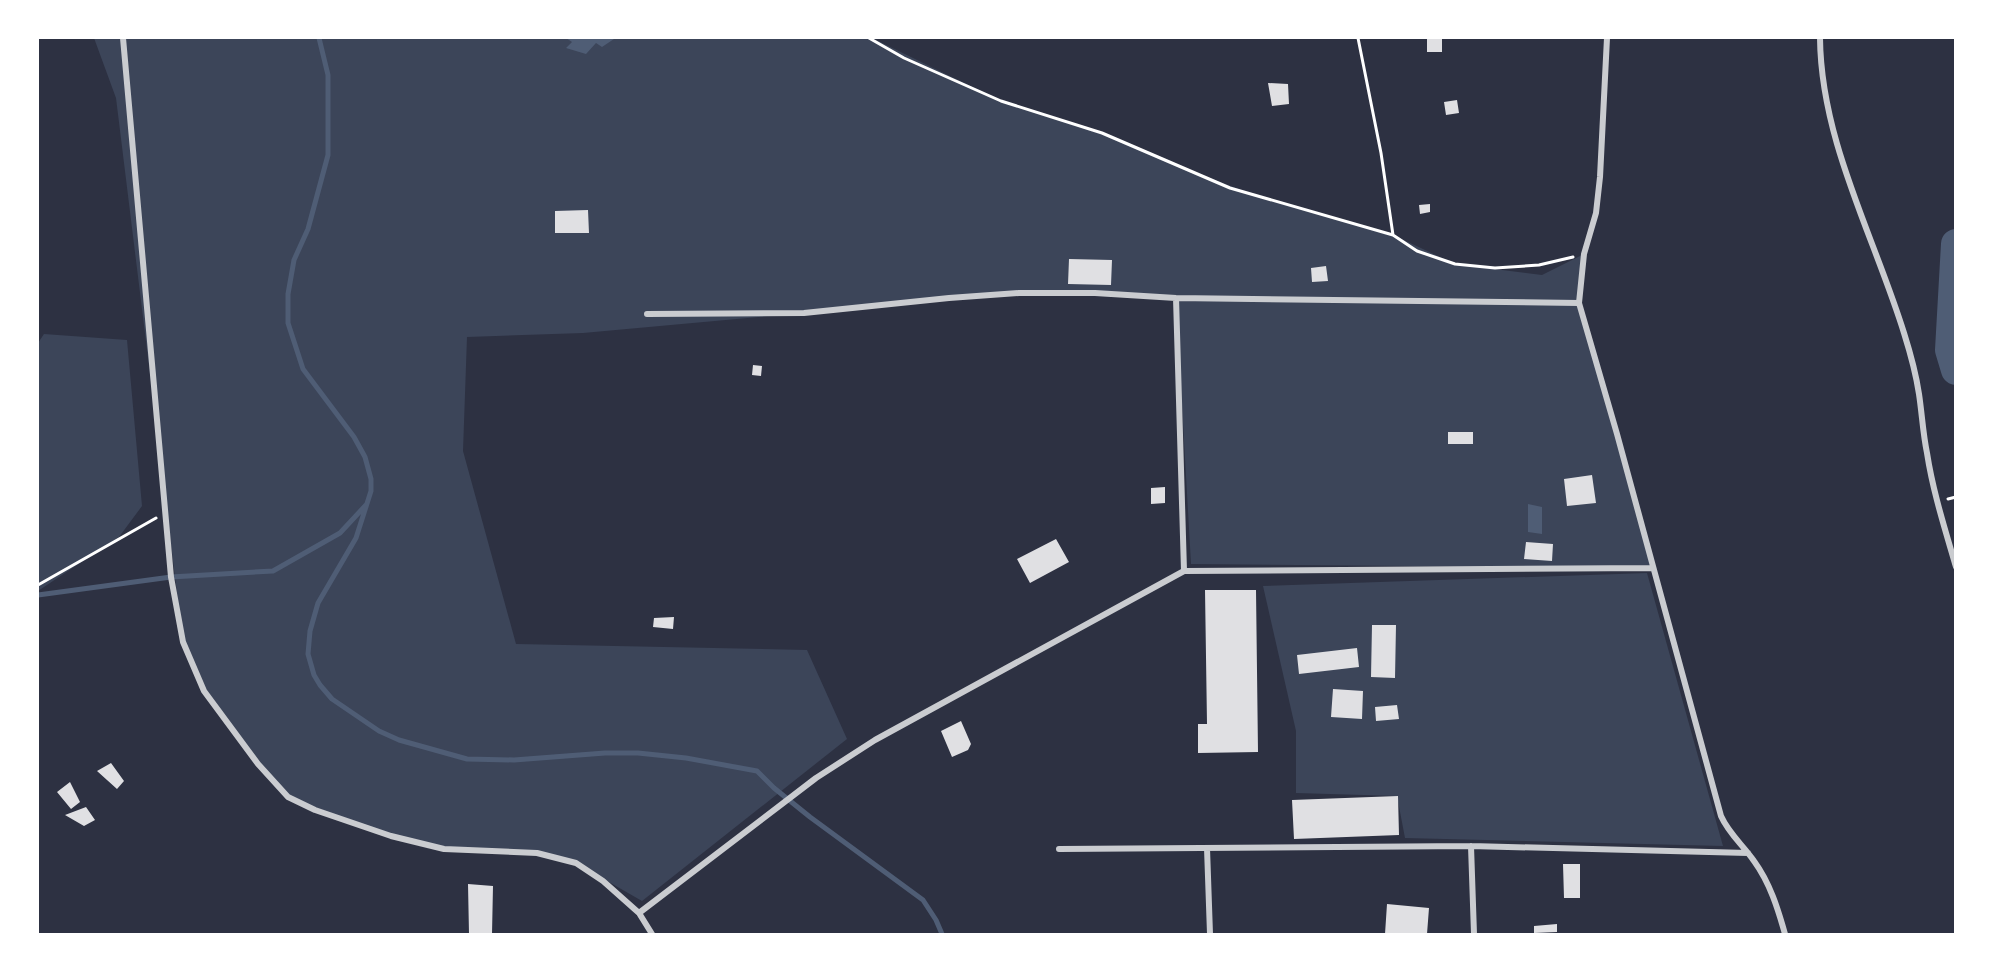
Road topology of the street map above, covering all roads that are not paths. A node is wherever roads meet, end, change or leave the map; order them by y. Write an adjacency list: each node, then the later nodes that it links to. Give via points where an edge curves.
1 (123, 38): 14 (street, via 171,577 183,642 204,691 258,764 288,797 391,836 444,849 537,852 576,862)
2 (1607, 38): 5 (street, via 1600,177 1596,213 1584,254)
3 (1820, 38): 7 (street, via 1824,94 1858,208 1904,333 1919,393 1937,501)
4 (1176, 298): 5 (street); 6 (street, via 1018,293 804,313); 9 (street)
5 (1579, 303): 8 (street)
6 (647, 314)
7 (1956, 567)
8 (1653, 568): 9 (street); 13 (street, via 1721,816)
9 (1184, 571): 14 (street, via 875,740 816,778)
10 (1471, 846): 11 (street); 13 (street); 17 (street)
11 (1207, 848): 12 (street); 16 (street)
12 (1059, 849)
13 (1748, 853): 18 (street, via 1768,884)
14 (639, 913): 15 (street)
15 (652, 934)
16 (1210, 934)
17 (1474, 934)
18 (1785, 934)

